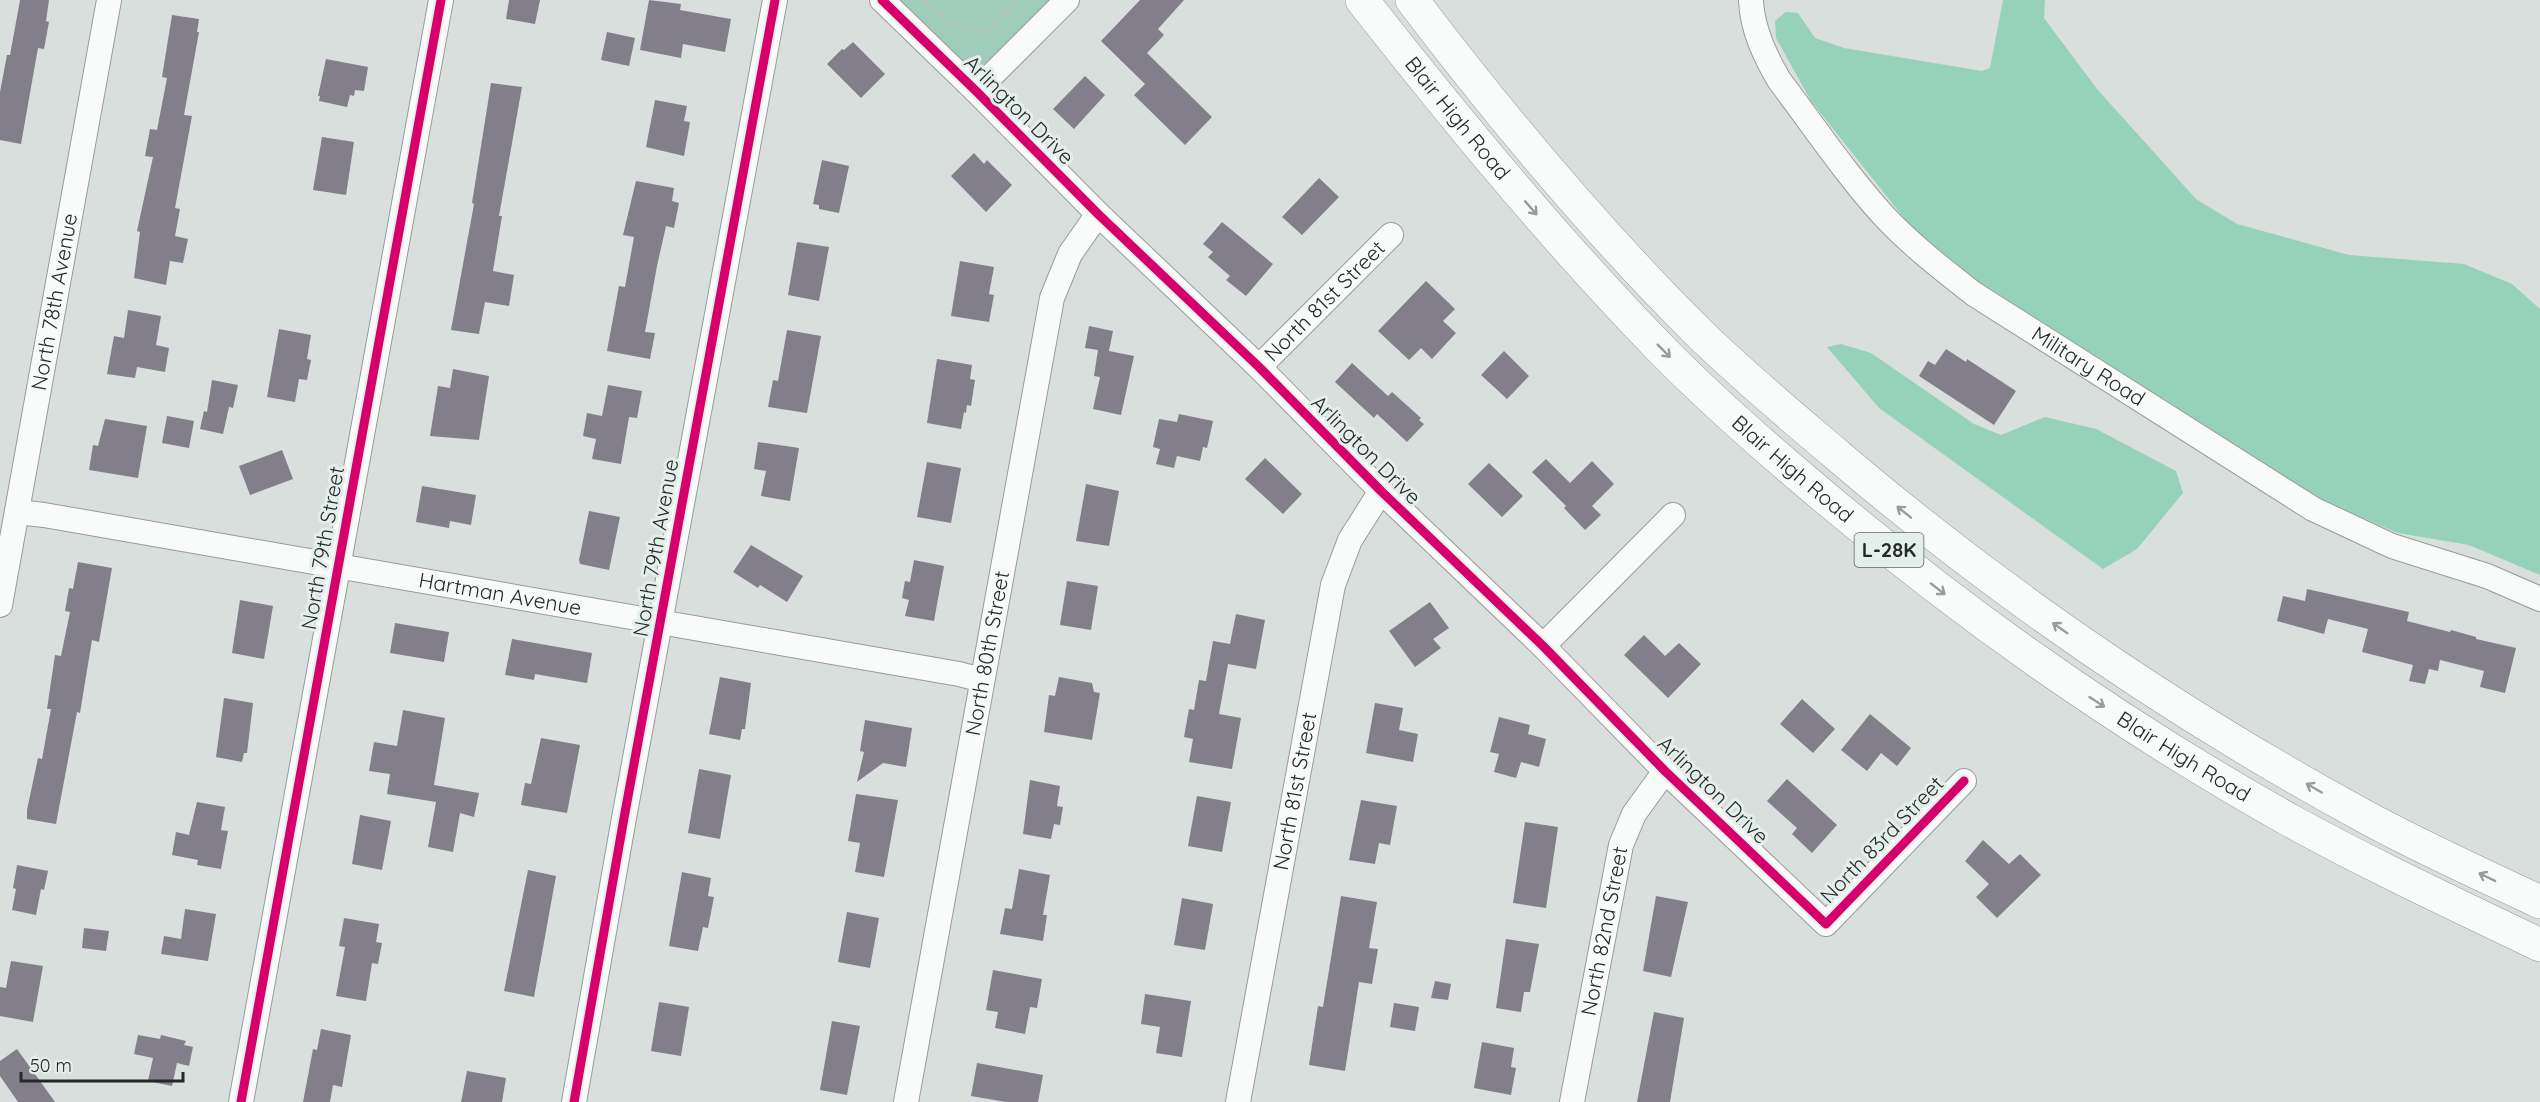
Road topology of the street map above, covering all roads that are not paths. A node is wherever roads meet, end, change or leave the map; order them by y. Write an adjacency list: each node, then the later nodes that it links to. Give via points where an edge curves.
1 (109, 0): 14 (street, North 78th Avenue)
2 (441, 0): 16 (street, North 79th Street)
3 (775, 0): 19 (street, North 79th Avenue)
4 (882, 0): 9 (street, Arlington Drive)
5 (1067, 0): 9 (street)
6 (1362, 0): 26 (main road, Blair High Road / L-28K, one-way to 26, via 1485,156 1664,352 1776,456 1891,552 2087,695 2223,781 2349,852)
7 (1412, 0): 24 (main road, Blair High Road / L-28K, one-way to 7, via 2364,816 2198,720 2016,598 1902,510 1755,385 1652,285 1536,157)
8 (1750, 0): 17 (street, Military Road, via 1769,64 1854,181 1926,256 1974,294 2313,510 2392,546 2487,576)
9 (976, 91): 10 (street, Arlington Drive)
10 (1098, 214): 12 (street, Arlington Drive); 21 (street, North 80th Street, via 1070,254 1052,298)
11 (1391, 235): 12 (street, North 81st Street)
12 (1259, 367): 13 (street, Arlington Drive)
13 (1381, 491): 20 (street, Arlington Drive); 30 (street, North 81st Street, via 1350,540 1334,585)
14 (17, 513): 16 (street, Hartman Avenue); 18 (street, North 78th Avenue)
15 (1673, 515): 20 (street)
16 (338, 567): 19 (street, Hartman Avenue); 27 (street, North 79th Street)
17 (2540, 599)
18 (0, 605)
19 (661, 622): 21 (street, Hartman Avenue); 28 (street, North 79th Avenue)
20 (1543, 646): 22 (street, Arlington Drive)
21 (982, 680): 29 (street, North 80th Street)
22 (1665, 771): 25 (street, Arlington Drive); 31 (street, North 82nd Street, via 1634,814 1621,845)
23 (1964, 781): 25 (street, North 83rd Street)
24 (2540, 902)
25 (1826, 924)
26 (2540, 945)
27 (241, 1102)
28 (574, 1102)
29 (906, 1102)
30 (1238, 1102)
31 (1572, 1102)

